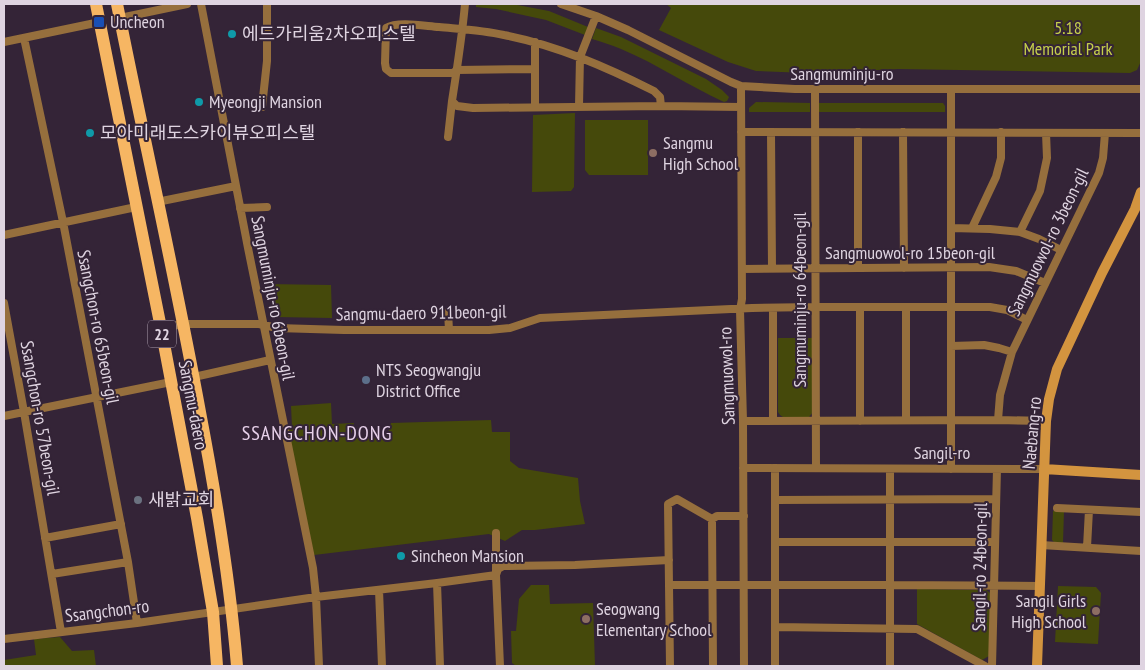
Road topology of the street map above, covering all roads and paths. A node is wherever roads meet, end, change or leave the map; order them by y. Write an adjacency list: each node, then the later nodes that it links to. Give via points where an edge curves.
1 (96, 4): 10 (main road, Sangmu-daero / 22)
2 (117, 4): 9 (main road, Sangmu-daero / 22)
3 (188, 4): 9 (street)
4 (201, 4): 39 (street, Sangmuminju-ro 6beon-gil)
5 (268, 4): 25 (street)
6 (465, 4): 11 (street)
7 (561, 4): 8 (street, Sangmuminju-ro)
8 (596, 16): 15 (street); 18 (street, Sangmuminju-ro)
9 (120, 18): 41 (main road, Sangmu-daero / 22)
10 (100, 22): 12 (street); 42 (main road, Sangmu-daero / 22)
11 (463, 30): 14 (street); 17 (street); 17 (street, via 420,25 391,25 386,28 386,69 406,73 452,73)
12 (24, 38): 13 (street); 45 (street, Ssangchon-ro 65beon-gil)
13 (4, 42)
14 (535, 42): 15 (street); 16 (street)
15 (580, 57): 23 (street); 24 (street, via 654,91 660,97)
16 (535, 69): 17 (street); 26 (street)
17 (456, 70): 22 (street)
18 (741, 86): 20 (street, Sangmuminju-ro); 27 (street, Sangmuowol-ro)
19 (1141, 89): 21 (street, Sangmuminju-ro)
20 (815, 90): 21 (street, Sangmuminju-ro); 30 (street, Sangmuminju-ro 64beon-gil)
21 (950, 90): 33 (street)
22 (452, 102): 26 (street, via 473,108); 38 (street)
23 (579, 106): 24 (street); 26 (street)
24 (661, 106): 27 (street)
25 (262, 107)
26 (535, 107)
27 (741, 107): 28 (street, Sangmuowol-ro)
28 (741, 132): 29 (street); 51 (street, Sangmuowol-ro)
29 (771, 132): 30 (street); 52 (street)
30 (815, 132): 31 (street); 53 (street, Sangmuminju-ro 64beon-gil)
31 (858, 132): 32 (street); 54 (street)
32 (903, 132): 33 (street); 55 (street)
33 (951, 132): 34 (street); 46 (street)
34 (1001, 132): 35 (street); 47 (street, via 996,177)
35 (1046, 132): 37 (street); 48 (street, Sangmuowol-ro 3beon-gil, via 1047,158 1040,191)
36 (1141, 132): 37 (street)
37 (1105, 133): 50 (street, Sangmuowol-ro 3beon-gil, via 1099,173)
38 (448, 136)
39 (236, 186): 41 (street); 44 (street, Sangmuminju-ro 6beon-gil)
40 (1141, 192): 87 (street, Naebang-ro, via 1058,369)
41 (158, 202): 68 (main road, Sangmu-daero / 22)
42 (136, 207): 45 (street); 70 (main road, Sangmu-daero / 22)
43 (267, 207): 44 (street)
44 (240, 208): 69 (street, Sangmuminju-ro 6beon-gil)
45 (63, 222): 49 (street); 77 (street, Ssangchon-ro 65beon-gil)
46 (951, 228): 47 (street); 56 (street)
47 (972, 228): 48 (street)
48 (1020, 232): 50 (street)
49 (4, 234)
50 (1061, 250): 57 (street, Sangmuowol-ro 3beon-gil)
51 (742, 268): 52 (street, Sangmuowol-ro 15beon-gil); 64 (street, Sangmuowol-ro)
52 (772, 268): 53 (street, Sangmuowol-ro 15beon-gil)
53 (815, 268): 54 (street, Sangmuowol-ro 15beon-gil); 59 (street, Sangmuminju-ro 64beon-gil)
54 (858, 268): 55 (street, Sangmuowol-ro 15beon-gil)
55 (904, 268): 56 (street, Sangmuowol-ro 15beon-gil)
56 (951, 268): 57 (street, Sangmuowol-ro 15beon-gil, via 1004,269); 61 (street)
57 (1045, 283): 67 (street, Sangmuowol-ro 3beon-gil)
58 (4, 303): 66 (street, Ssangchon-ro 57beon-gil)
59 (816, 307): 62 (street, Sangmu-daero 911beon-gil); 63 (street, Sangmu-daero 911beon-gil); 80 (street, Sangmuminju-ro 64beon-gil)
60 (906, 307): 61 (street, Sangmu-daero 911beon-gil); 63 (street, Sangmu-daero 911beon-gil); 81 (street)
61 (951, 307): 67 (street, Sangmu-daero 911beon-gil, via 990,307 1007,310); 72 (street)
62 (773, 308): 64 (street, Sangmu-daero 911beon-gil); 85 (street)
63 (860, 308): 86 (street)
64 (740, 310): 71 (street, Sangmu-daero 911beon-gil, via 540,318 499,330); 84 (street, Sangmuowol-ro)
65 (448, 312): 71 (street)
66 (5, 316): 78 (street, Ssangchon-ro 57beon-gil)
67 (1027, 320): 73 (street, Sangmuowol-ro 3beon-gil)
68 (184, 324): 69 (street, Sangmu-daero 911beon-gil); 70 (street, Sangmu-daero 911beon-gil); 75 (main road, Sangmu-daero / 22)
69 (264, 326): 71 (street, Sangmu-daero 911beon-gil); 74 (street, Sangmuminju-ro 6beon-gil)
70 (161, 328): 76 (main road, Sangmu-daero / 22)
71 (449, 330)
72 (951, 346): 73 (street, via 984,345); 82 (street)
73 (1012, 352): 83 (street, Sangmuowol-ro 3beon-gil, via 1000,395)
74 (270, 360): 75 (street); 126 (street, Sangmuminju-ro 6beon-gil, via 313,568)
75 (194, 377): 127 (main road, Sangmu-daero / 22)
76 (171, 382): 77 (street); 128 (main road, Sangmu-daero / 22)
77 (96, 397): 78 (street); 104 (street, Ssangchon-ro 65beon-gil)
78 (24, 412): 79 (street); 106 (street, Ssangchon-ro 57beon-gil)
79 (4, 416)
80 (816, 420): 85 (street); 86 (street); 90 (street, Sangmuminju-ro 64beon-gil)
81 (906, 420): 82 (street); 86 (street)
82 (951, 420): 83 (street); 92 (street)
83 (998, 420): 87 (street)
84 (743, 421): 85 (street); 88 (street, Sangmuowol-ro)
85 (773, 421)
86 (860, 421)
87 (1046, 421): 94 (street, Naebang-ro)
88 (743, 468): 89 (street, Sangil-ro); 102 (street, Sangmuowol-ro)
89 (775, 468): 90 (street, Sangil-ro); 97 (street)
90 (816, 468): 91 (street, Sangil-ro)
91 (890, 469): 92 (street, Sangil-ro); 98 (street)
92 (951, 469): 93 (street, Sangil-ro)
93 (997, 469): 94 (street, Sangil-ro); 96 (street, Sangil-ro 24beon-gil)
94 (1044, 469): 95 (street, Sangil-ro); 110 (street, Naebang-ro)
95 (1141, 475)
96 (996, 499): 98 (street); 109 (street, Sangil-ro 24beon-gil)
97 (775, 500): 98 (street); 107 (street)
98 (890, 500): 108 (street)
99 (1057, 508): 100 (street)
100 (1090, 510): 101 (street); 111 (street)
101 (1141, 512)
102 (744, 516): 103 (street, via 717,516); 122 (street, Sangmuowol-ro)
103 (712, 519): 113 (street, via 678,498 668,504); 119 (street)
104 (121, 524): 106 (street); 114 (street, Ssangchon-ro 65beon-gil)
105 (496, 532): 116 (street)
106 (45, 538): 115 (street, Ssangchon-ro 57beon-gil)
107 (775, 542): 108 (street); 120 (street)
108 (890, 542): 109 (street); 121 (street)
109 (995, 542): 123 (street, Sangil-ro 24beon-gil)
110 (1041, 546): 111 (street); 124 (street, Naebang-ro)
111 (1088, 548): 112 (street)
112 (1141, 551)
113 (669, 560): 116 (street, Ssangchon-ro, via 503,566); 118 (street)
114 (128, 562): 115 (street); 129 (street, Ssangchon-ro 65beon-gil)
115 (52, 574): 132 (street, Ssangchon-ro 57beon-gil)
116 (496, 575): 117 (street, Ssangchon-ro); 139 (street)
117 (436, 583): 125 (street, Ssangchon-ro); 138 (street)
118 (669, 585): 119 (street); 140 (street)
119 (712, 585): 122 (street); 141 (street)
120 (775, 585): 121 (street); 122 (street); 130 (street)
121 (890, 585): 123 (street); 131 (street)
122 (744, 586): 142 (street, Sangmuowol-ro)
123 (994, 586): 124 (street); 146 (street, Sangil-ro 24beon-gil)
124 (1040, 586): 147 (street, Naebang-ro)
125 (379, 590): 126 (street, Ssangchon-ro); 137 (street)
126 (316, 597): 127 (street, Ssangchon-ro); 136 (street, Sangmuminju-ro 6beon-gil)
127 (232, 609): 128 (street, Ssangchon-ro); 135 (main road, Sangmu-daero / 22)
128 (213, 612): 129 (street, Ssangchon-ro); 134 (main road, Sangmu-daero / 22)
129 (137, 623): 132 (street, Ssangchon-ro)
130 (776, 627): 131 (street); 143 (street)
131 (890, 628): 144 (street); 145 (street, via 916,629)
132 (61, 632): 133 (street, Ssangchon-ro)
133 (4, 639)
134 (217, 666)
135 (237, 666)
136 (319, 666)
137 (382, 666)
138 (440, 666)
139 (500, 666)
140 (670, 666)
141 (713, 666)
142 (744, 666)
143 (775, 666)
144 (890, 666)
145 (985, 666)
146 (992, 666)
147 (1037, 666)

